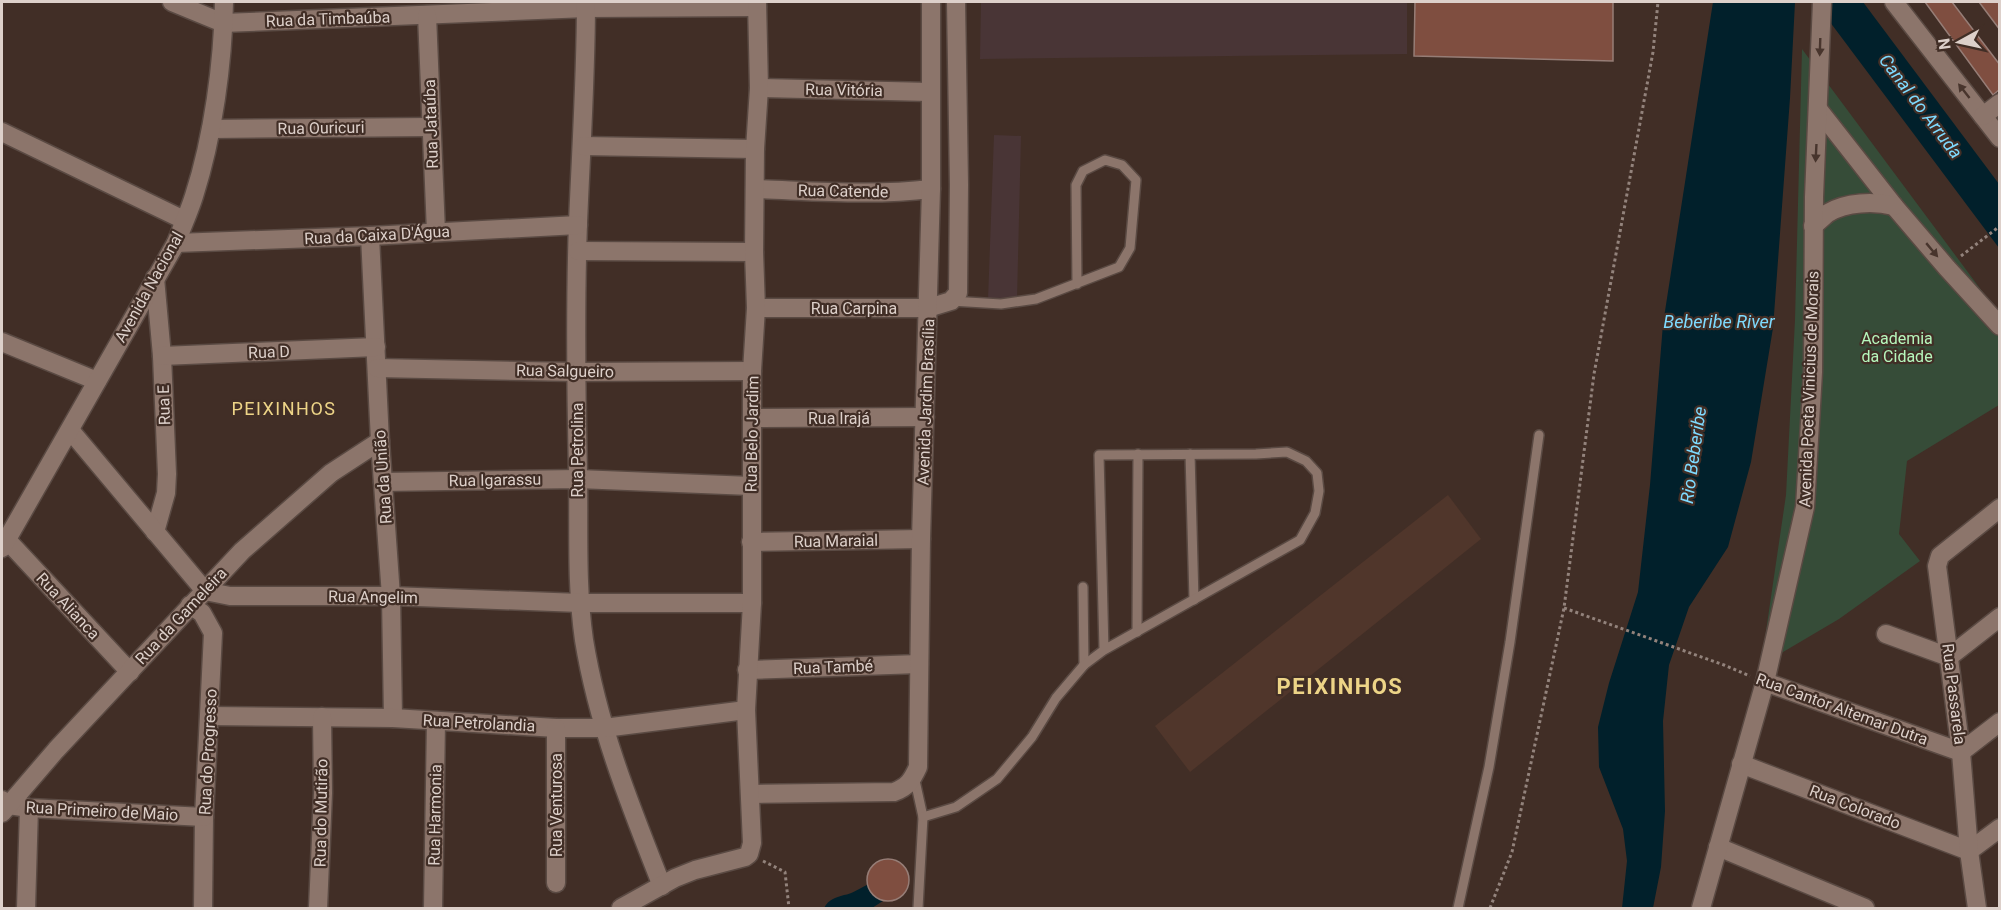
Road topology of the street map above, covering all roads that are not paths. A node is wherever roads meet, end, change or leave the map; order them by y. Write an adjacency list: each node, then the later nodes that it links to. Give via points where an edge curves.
1 (172, 2): 10 (street)
2 (224, 2): 10 (street, Avenida Nacional)
3 (931, 2): 12 (street, Avenida Jardim Brasília)
4 (956, 2): 35 (street, Avenida Jardim Brasília, via 958,290)
5 (1822, 2): 13 (street, Avenida Poeta Vinicius de Morais, one-way to 13)
6 (1894, 2): 15 (street, one-way to 6)
7 (757, 4): 8 (street, Rua da Timbaúba); 11 (street, Rua Belo Jardim)
8 (586, 5): 9 (street, Rua da Timbaúba); 20 (street, Rua Petrolina)
9 (426, 15): 10 (street, Rua da Timbaúba); 16 (street, Rua Jataúba)
10 (223, 23): 17 (street, Avenida Nacional)
11 (759, 88): 12 (street, Rua Vitória); 21 (street, Rua Belo Jardim)
12 (930, 92): 23 (street, Avenida Jardim Brasília)
13 (1818, 100): 24 (street); 27 (street, Avenida Poeta Vinicius de Morais, one-way to 27)
14 (2000, 103): 15 (street)
15 (1983, 116): 19 (street)
16 (431, 127): 17 (street, Rua Ouricuri); 28 (street, Rua Jataúba)
17 (211, 129): 25 (street, Avenida Nacional, via 194,197)
18 (2, 132): 25 (street)
19 (2000, 138)
20 (582, 146): 21 (street); 26 (street, Rua Petrolina)
21 (755, 149): 22 (street, Rua Belo Jardim)
22 (755, 189): 23 (street, Rua Catende, via 868,193); 32 (street, Rua Belo Jardim)
23 (931, 189): 37 (street, Avenida Jardim Brasília)
24 (1894, 206): 27 (street, via 1882,203 1840,208); 38 (street, one-way to 38)
25 (184, 220): 30 (street, Avenida Nacional)
26 (578, 225): 28 (street, Rua da Caixa D'Água); 31 (street, Rua Petrolina)
27 (1813, 226): 77 (street, Avenida Poeta Vinicius de Morais, via 1813,372 1805,507)
28 (436, 232): 29 (street, Rua da Caixa D'Água)
29 (370, 236): 30 (street, Rua da Caixa D'Água); 40 (street, Rua da União)
30 (176, 243): 33 (street, Avenida Nacional)
31 (578, 251): 32 (street); 43 (street, Rua Petrolina)
32 (754, 252): 36 (street, Rua Belo Jardim)
33 (155, 278): 41 (street, Rua E); 45 (street, Avenida Nacional)
34 (1077, 284): 34 (lane, via 1119,267 1130,248 1136,180 1122,165 1105,160 1083,171 1076,184); 35 (lane, via 1036,299 1001,304)
35 (951, 301): 37 (street, Rua Carpina)
36 (756, 308): 37 (street, Rua Carpina); 44 (street, Rua Belo Jardim)
37 (928, 308): 46 (street, Avenida Jardim Brasília)
38 (2000, 326)
39 (2, 342): 45 (street)
40 (376, 347): 41 (street, Rua D); 42 (street, Rua da União)
41 (162, 356): 57 (street, Rua E, via 167,483)
42 (377, 368): 43 (street, Rua Salgueiro); 50 (street, Rua da União)
43 (576, 372): 44 (street, Rua Salgueiro); 53 (street, Rua Petrolina)
44 (752, 372): 47 (street, Rua Belo Jardim)
45 (97, 381): 48 (street, Avenida Nacional)
46 (925, 417): 47 (street, Rua Irajá); 58 (street, Avenida Jardim Brasília)
47 (752, 418): 55 (street, Rua Belo Jardim)
48 (70, 430): 57 (street); 60 (street, Avenida Nacional)
49 (1539, 435): 105 (lane, via 1490,767)
50 (380, 441): 54 (street, Rua da União); 62 (street, Rua da Gameleira, via 331,473 277,519)
51 (1138, 454): 52 (lane); 69 (lane); 71 (lane, via 1099,455)
52 (1190, 454): 64 (lane); 64 (lane, via 1287,452 1306,461 1317,473 1319,491 1315,513 1300,540)
53 (578, 479): 54 (street, Rua Igarassu); 55 (street, Rua Igarassu); 65 (street, Rua Petrolina)
54 (383, 482): 63 (street, Rua da União)
55 (751, 486): 59 (street, Rua Belo Jardim)
56 (2000, 508): 72 (street, Rua Passarela, via 1940,556 1938,574)
57 (155, 532): 62 (street)
58 (921, 539): 59 (street, Rua Maraial); 73 (street, Avenida Jardim Brasília)
59 (751, 542): 66 (street, Rua Belo Jardim)
60 (4, 544): 76 (street, Rua Alianca)
61 (1083, 587): 74 (lane)
62 (205, 591): 63 (street, Rua Angelim, via 231,596); 67 (street, Rua da Gameleira)
63 (391, 596): 65 (street, Rua Angelim); 81 (street, Rua da União)
64 (1194, 600): 69 (lane)
65 (580, 603): 66 (street, Rua Angelim); 85 (street, Rua Petrolina)
66 (752, 603): 75 (street, Rua Belo Jardim)
67 (190, 605): 76 (street, Rua da Gameleira); 79 (street, Rua do Progresso, via 202,613 213,633)
68 (2000, 617): 72 (street)
69 (1137, 632): 71 (lane)
70 (1886, 634): 72 (street)
71 (1104, 650): 74 (lane)
72 (1949, 657): 86 (street, Rua Passarela)
73 (919, 664): 75 (street, Rua També); 88 (street, Avenida Jardim Brasília, via 918,767)
74 (1083, 665): 93 (lane, via 997,779 956,807)
75 (747, 670): 78 (street, Rua Belo Jardim)
76 (130, 672): 90 (street, Rua da Gameleira)
77 (1765, 682): 86 (street, Rua Cantor Altemar Dutra); 87 (street, Avenida Poeta Vinicius de Morais)
78 (746, 710): 85 (street, Rua Petrolandia); 89 (street, Rua Belo Jardim)
79 (210, 716): 80 (street, Rua Petrolandia); 92 (street, Rua do Progresso)
80 (322, 717): 81 (street, Rua Petrolandia); 101 (street, Rua do Mutirão)
81 (393, 718): 82 (street, Rua Petrolandia)
82 (436, 721): 84 (street, Rua Petrolandia); 102 (street, Rua Harmonia)
83 (2000, 722): 86 (street)
84 (556, 728): 85 (street, Rua Petrolandia); 97 (street, Rua Venturosa)
85 (604, 728): 98 (street, Rua Petrolina)
86 (1961, 752): 96 (street, Rua Passarela)
87 (1741, 764): 95 (street, Avenida Poeta Vinicius de Morais); 96 (street, Rua Colorado)
88 (914, 776): 89 (street, via 894,792); 93 (lane)
89 (751, 794): 98 (street, Rua Belo Jardim, via 752,843 743,857 695,870)
90 (4, 806): 91 (street, Rua Primeiro de Maio)
91 (29, 808): 92 (street, Rua Primeiro de Maio); 99 (street)
92 (204, 817): 100 (street, Rua do Progresso)
93 (923, 817): 104 (lane)
94 (2000, 828): 96 (street)
95 (1718, 847): 106 (street, Avenida Poeta Vinicius de Morais); 107 (street)
96 (1969, 851): 108 (street, Rua Passarela)
97 (556, 883)
98 (662, 886): 103 (street)
99 (26, 909)
100 (203, 909)
101 (318, 909)
102 (433, 909)
103 (621, 909)
104 (918, 909)
105 (1458, 909)
106 (1701, 909)
107 (1865, 909)
108 (1977, 909)

